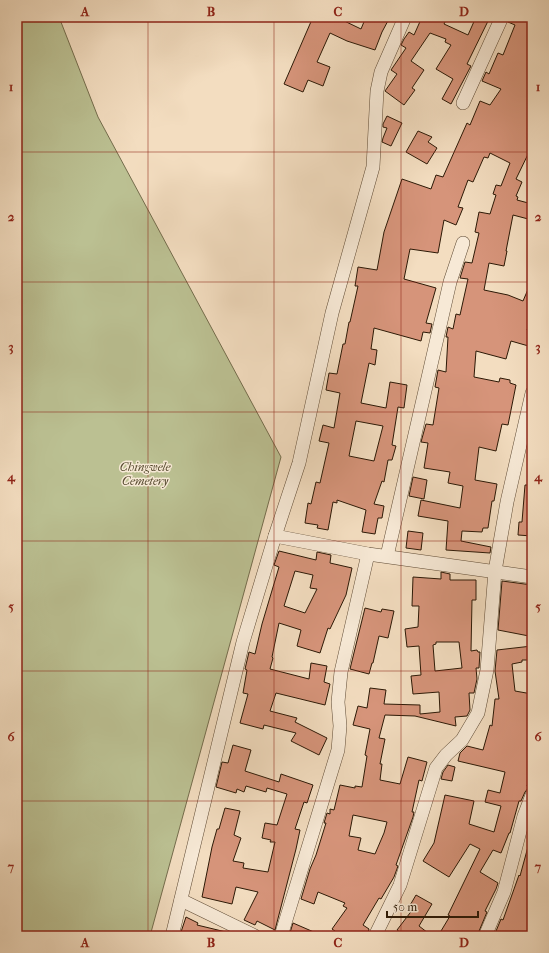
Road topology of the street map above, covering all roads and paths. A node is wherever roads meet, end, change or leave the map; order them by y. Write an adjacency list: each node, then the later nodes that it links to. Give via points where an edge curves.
1 (405, 17): 6 (street, via 380,72 373,167 332,313 300,463)
2 (502, 17): 3 (street)
3 (463, 103)
4 (463, 243): 8 (street, via 450,282)
5 (532, 393): 9 (street, via 507,502)
6 (275, 536): 7 (street); 12 (street, via 243,642)
7 (368, 554): 8 (street); 15 (street, via 341,672 338,750)
8 (387, 556): 9 (street)
9 (495, 571): 10 (street); 16 (street, via 487,670 478,713 462,740 436,768 400,885)
10 (532, 577)
11 (532, 795): 17 (street, via 504,892)
12 (181, 900): 13 (street); 14 (street)
13 (172, 936)
14 (255, 936)
15 (281, 936)
16 (375, 936)
17 (485, 936)

